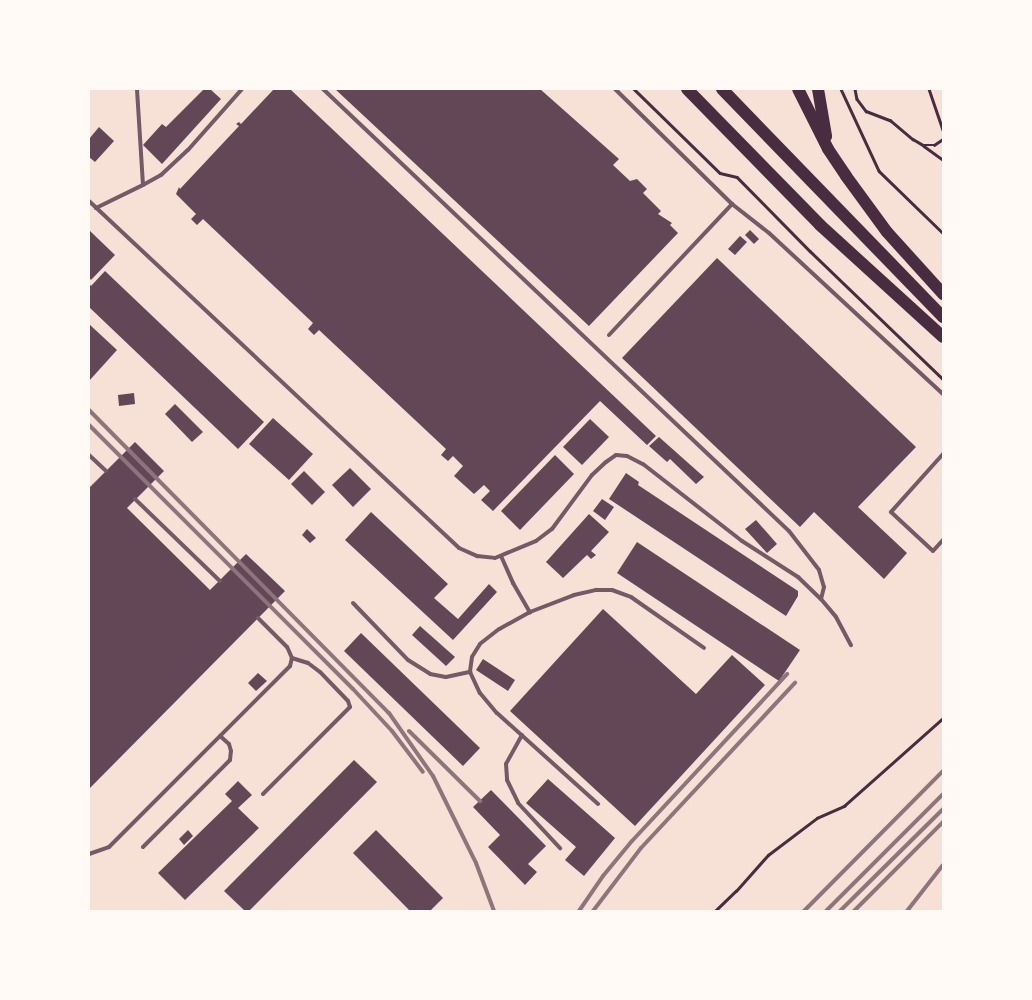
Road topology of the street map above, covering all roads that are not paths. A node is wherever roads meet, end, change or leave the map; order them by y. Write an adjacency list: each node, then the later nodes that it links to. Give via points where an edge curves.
1 (137, 89): 10 (lane)
2 (242, 89): 10 (lane, via 188,150 161,175)
3 (323, 89): 26 (lane, via 789,531 819,570 824,587)
4 (615, 89): 12 (lane)
5 (687, 89): 17 (highway, via 820,225)
6 (722, 89): 15 (highway)
7 (798, 89): 9 (highway)
8 (818, 89): 9 (highway)
9 (828, 149): 14 (highway, via 887,232)
10 (143, 185): 13 (lane)
11 (89, 201): 13 (lane)
12 (732, 204): 16 (lane); 18 (lane, via 769,233)
13 (96, 208): 24 (lane, via 458,548 477,556)
14 (943, 294)
15 (943, 317)
16 (609, 335)
17 (943, 337)
18 (943, 394)
19 (89, 454): 21 (lane)
20 (943, 454): 23 (lane, via 891,512 933,551)
21 (106, 471)
22 (135, 500): 25 (lane)
23 (943, 540)
24 (500, 556): 26 (lane, via 536,541 552,529 592,475 616,455 627,456 643,464 742,541 798,577); 28 (lane)
25 (220, 581)
26 (821, 598): 30 (lane, via 836,617)
27 (353, 603): 33 (lane, via 408,660 430,674 446,677)
28 (530, 612): 31 (lane, via 574,595 612,590 631,598); 33 (lane, via 498,628 480,644 472,658)
29 (258, 618): 32 (lane, via 287,647)
30 (851, 646)
31 (704, 648)
32 (292, 658): 35 (lane, via 290,666); 36 (lane, via 308,663 320,672 350,707)
33 (470, 672): 34 (lane, via 480,693)
34 (522, 735): 37 (lane); 39 (lane, via 506,764 507,780 518,803)
35 (220, 736): 38 (lane, via 231,751 230,760); 40 (lane, via 109,847)
36 (263, 794)
37 (598, 804)
38 (143, 847)
39 (560, 848)
40 (89, 854)

